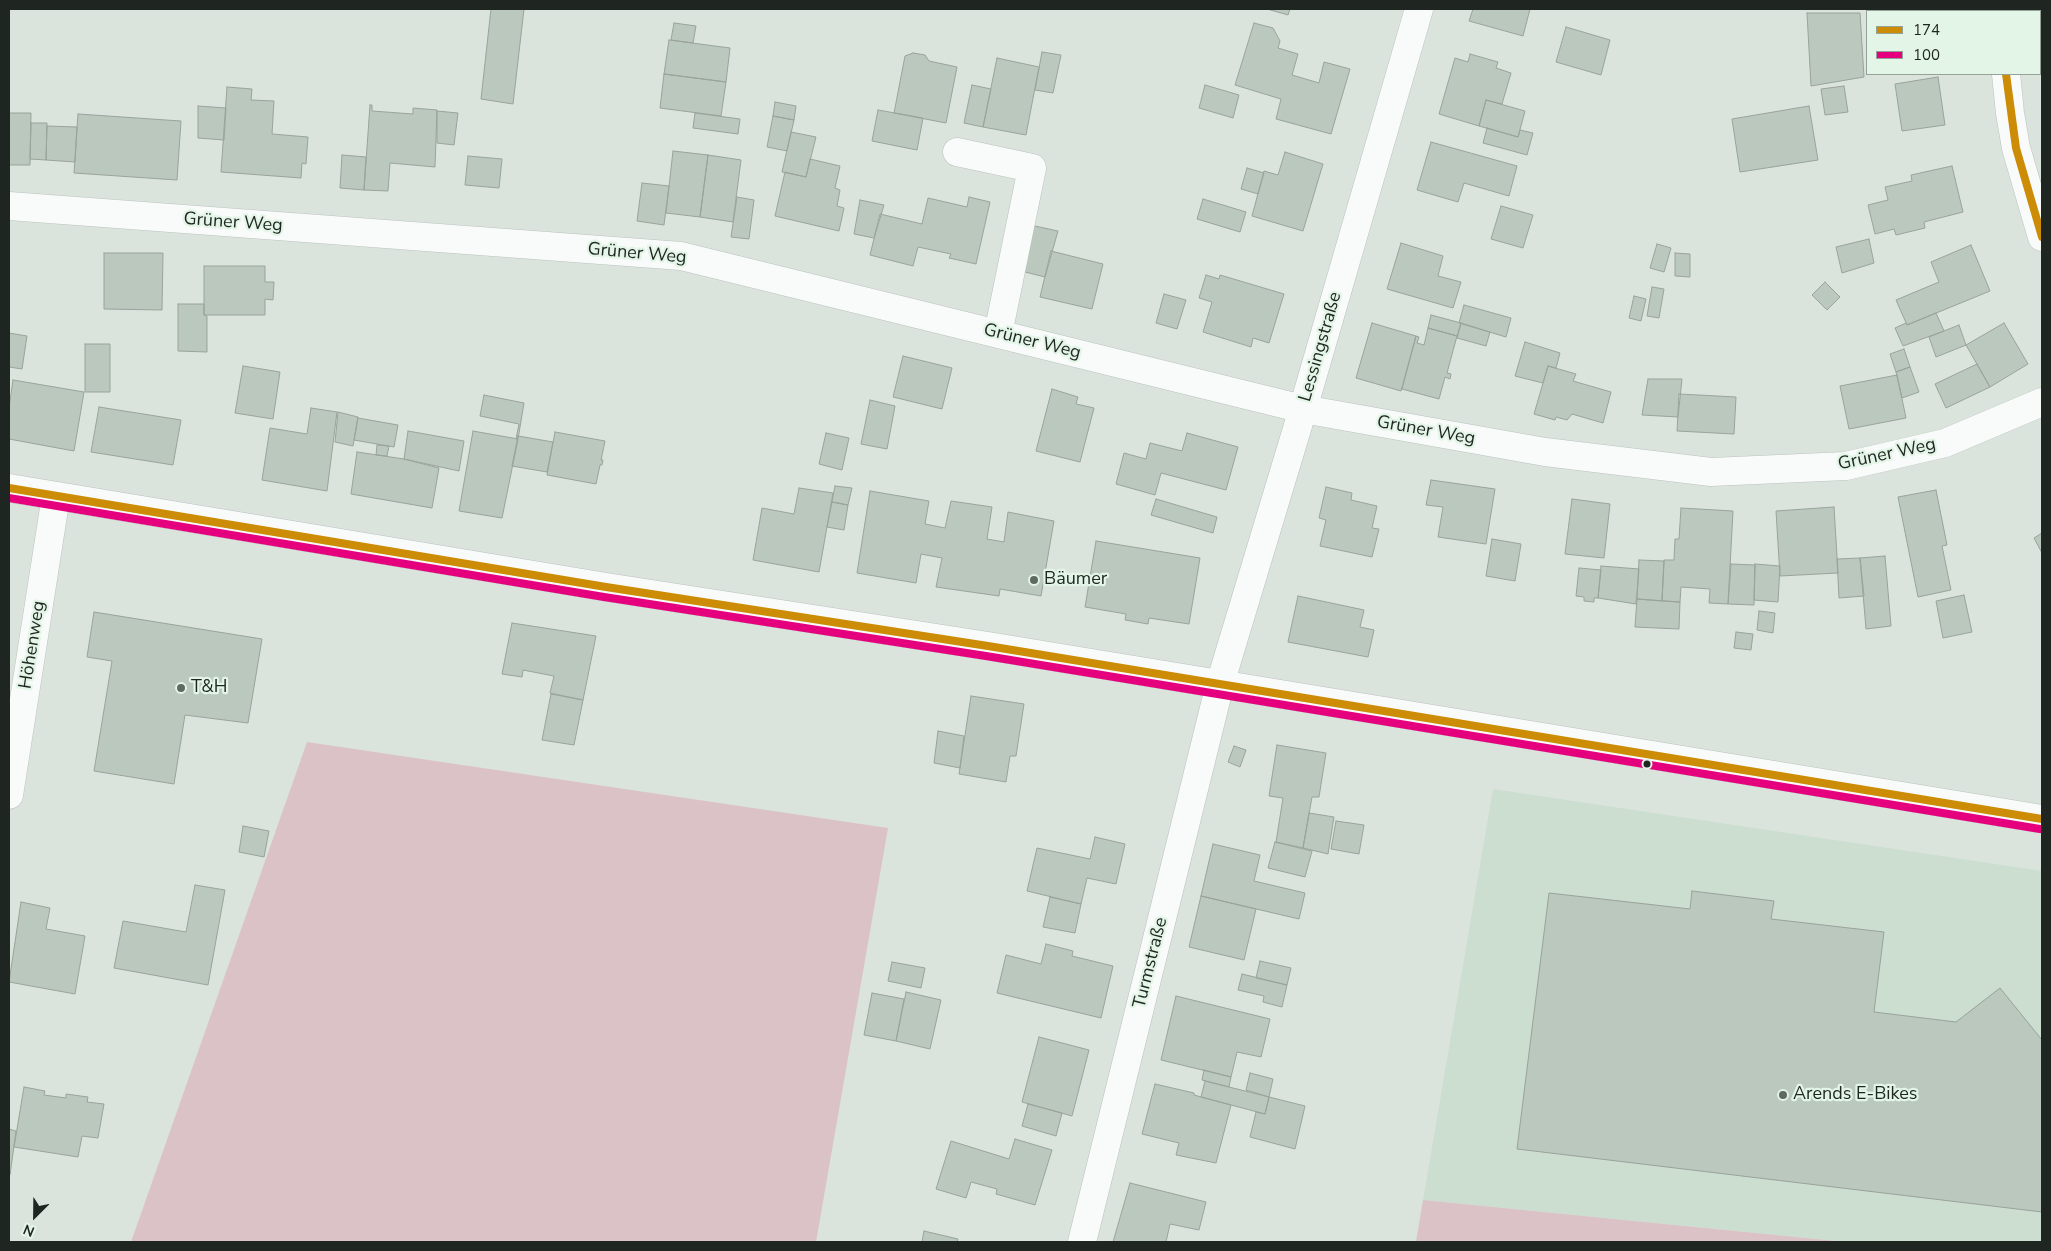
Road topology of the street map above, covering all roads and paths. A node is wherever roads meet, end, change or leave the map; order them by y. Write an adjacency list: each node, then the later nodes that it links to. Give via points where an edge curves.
1 (1419, 9): 8 (street, Lessingstraße)
2 (2006, 75): 5 (street, via 2016,148)
3 (957, 152): 6 (street, via 1032,168)
4 (9, 206): 6 (street, Grüner Weg, via 681,256)
5 (2042, 237)
6 (998, 334): 8 (street, Grüner Weg)
7 (2042, 402): 8 (street, Grüner Weg, via 1945,443 1846,466 1711,472 1545,452)
8 (1303, 409): 11 (street, Lessingstraße)
9 (9, 488): 10 (street)
10 (56, 496): 11 (street); 12 (street, Höhenweg)
11 (1220, 684): 13 (street); 14 (street, Turmstraße)
12 (9, 795)
13 (2042, 819)
14 (1082, 1242)

